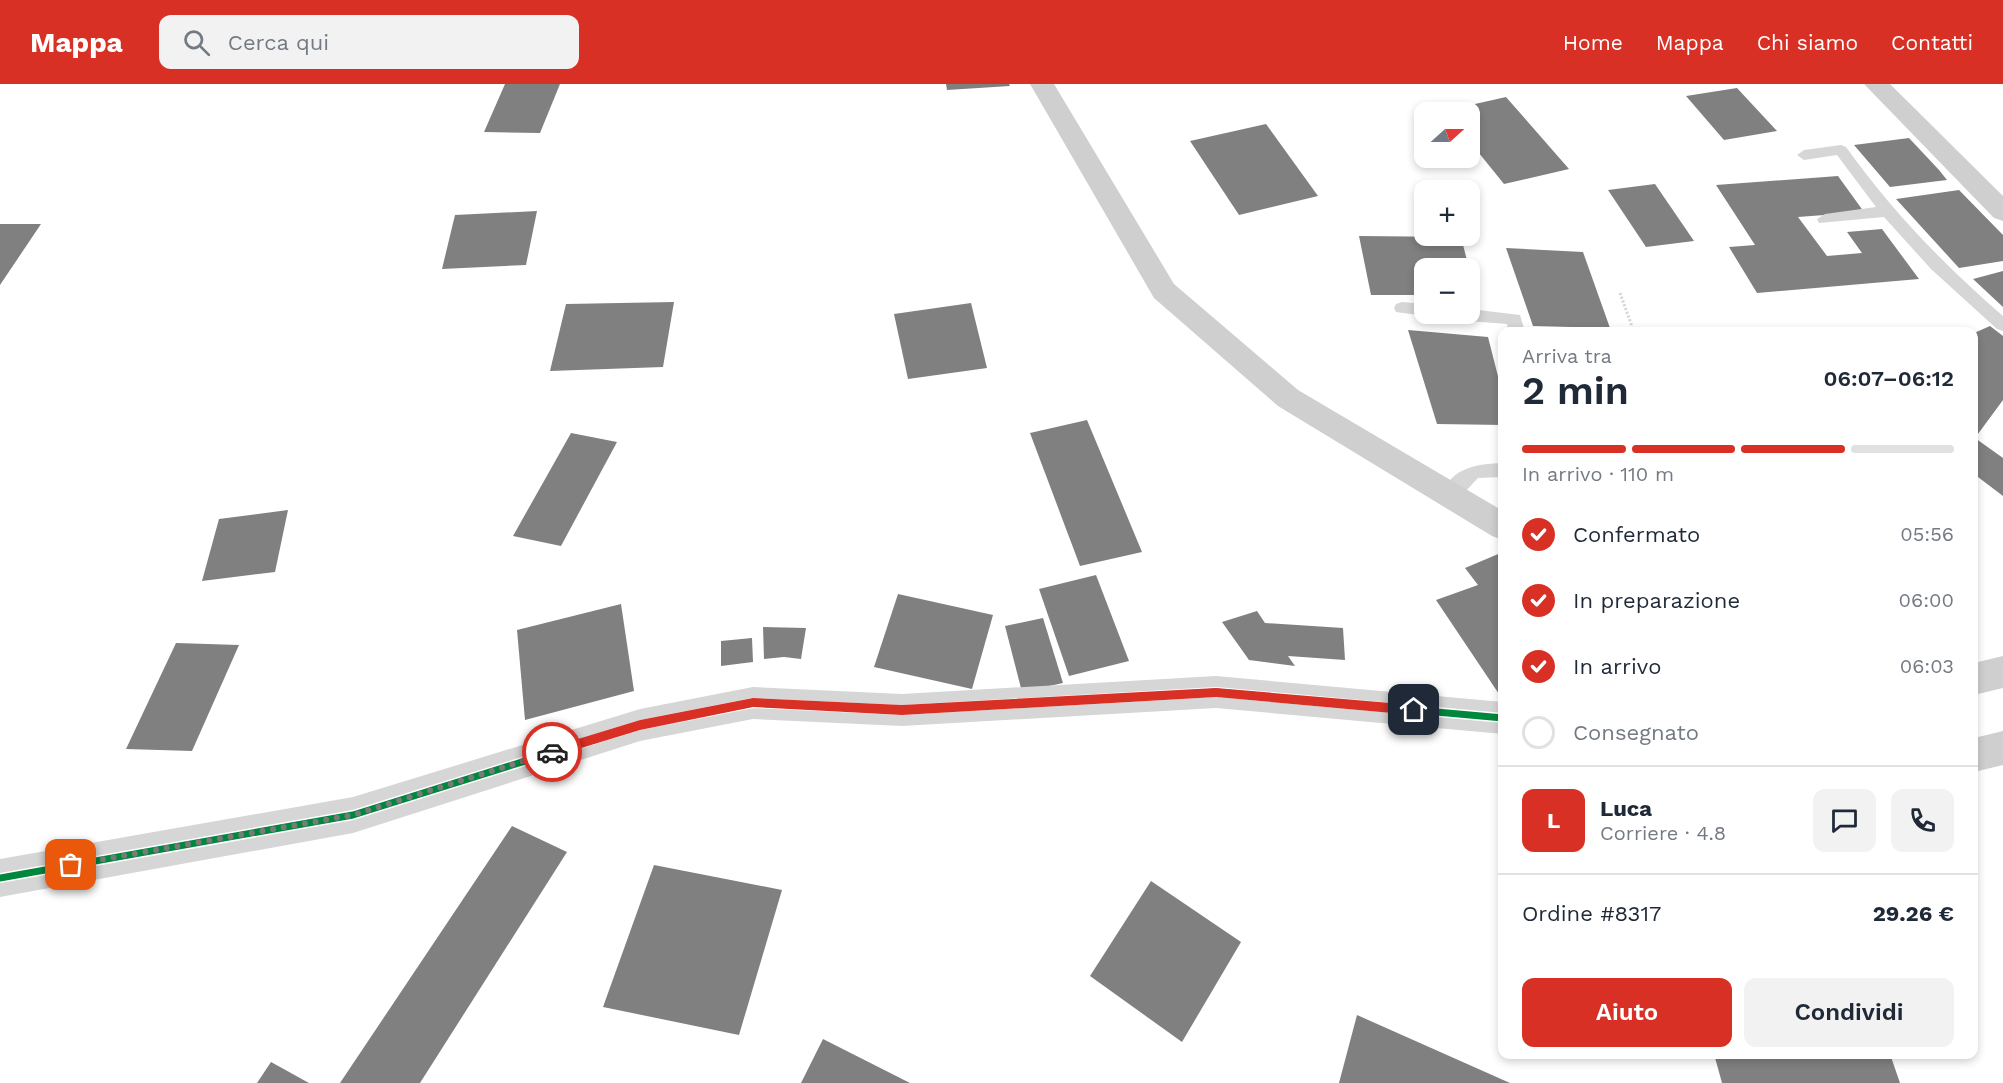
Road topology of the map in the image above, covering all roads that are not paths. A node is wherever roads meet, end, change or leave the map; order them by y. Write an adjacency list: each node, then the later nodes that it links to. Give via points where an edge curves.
1 (1042, 84): 13 (main road, via 1164,291 1288,398)
2 (1876, 84): 5 (main road)
3 (1804, 155): 4 (lane, via 1841,150)
4 (1887, 211): 6 (lane); 10 (lane, via 1973,300)
5 (2003, 212)
6 (1825, 219)
7 (1402, 308): 8 (lane)
8 (1414, 309)
9 (1480, 316): 11 (lane, via 1514,319)
10 (2003, 325)
11 (1516, 327)
12 (1498, 470): 13 (lane, via 1474,471)
13 (1449, 495): 14 (main road)
14 (1498, 524)
15 (2003, 672): 16 (main road)
16 (1978, 678)
17 (1498, 718): 20 (street, via 1216,692 902,710 753,703 640,725 353,815)
18 (2003, 748): 19 (main road)
19 (1978, 754)
20 (0, 878)

